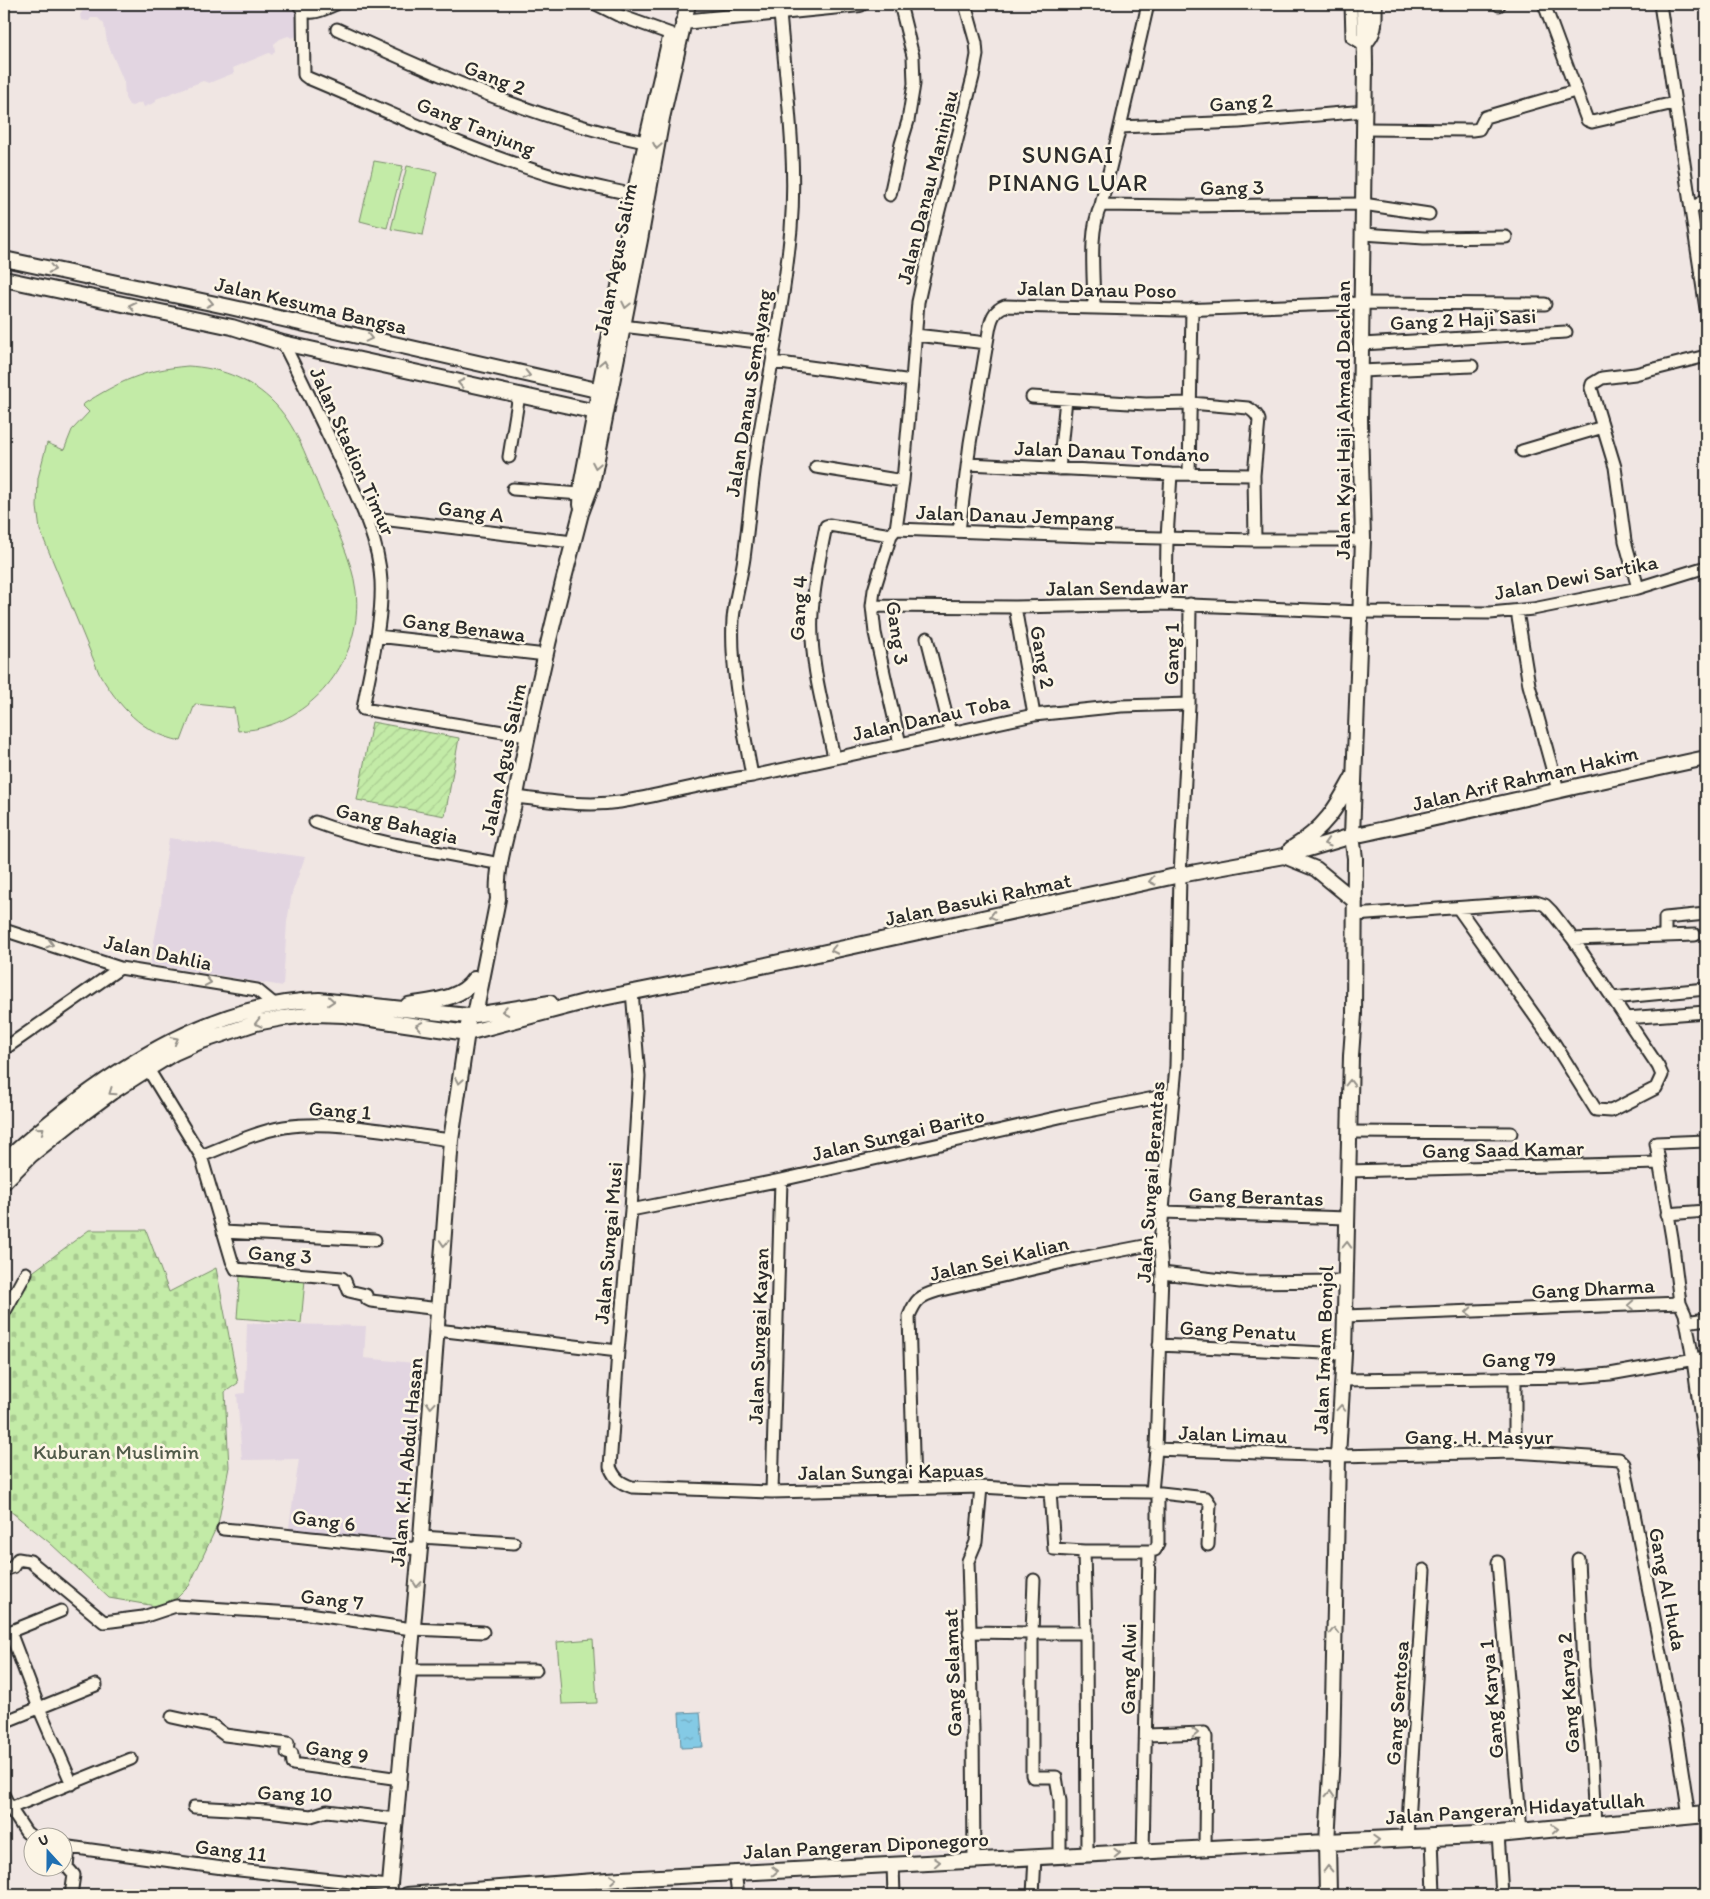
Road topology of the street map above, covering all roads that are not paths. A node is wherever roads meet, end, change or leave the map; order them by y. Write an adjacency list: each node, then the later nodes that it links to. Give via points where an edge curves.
1 (336, 4): 12 (street, via 310,13)
2 (596, 4): 16 (street)
3 (860, 4): 14 (street)
4 (900, 4): 26 (street, via 913,56 914,84)
5 (964, 4): 48 (street, Jalan Danau Maninjau, via 976,43 976,63 918,302)
6 (1148, 4): 22 (street)
7 (1351, 4): 17 (street, via 1352,37)
8 (1364, 4): 17 (street, Jalan Kyai Haji Ahmad Dachlan)
9 (1376, 4): 17 (street, via 1376,31)
10 (1544, 4): 19 (street)
11 (1660, 4): 20 (street)
12 (300, 6): 25 (street, Gang Tanjung, via 304,75 308,78 521,165 558,178)
13 (682, 11): 14 (street); 16 (street, Jalan Agus Salim); 18 (street, Jalan Agus Salim)
14 (780, 13): 51 (street, Jalan Danau Semayang, via 792,146 792,200)
15 (337, 29): 24 (street, Gang 2, via 507,103 613,136)
16 (671, 34): 18 (street, Jalan Agus Salim)
17 (1365, 45): 21 (street, Jalan Kyai Haji Ahmad Dachlan)
18 (666, 79): 24 (street, Jalan Agus Salim); 25 (street, Jalan Agus Salim, one-way to 25)
19 (1575, 91): 20 (street, via 1584,118 1592,122); 23 (street, via 1485,117 1477,130)
20 (1674, 102): 30 (street)
21 (1365, 112): 22 (street, Gang 2); 23 (street, Jalan Kyai Haji Ahmad Dachlan)
22 (1120, 127): 29 (street)
23 (1365, 129): 28 (street, Jalan Kyai Haji Ahmad Dachlan)
24 (645, 142): 25 (street, Jalan Agus Salim)
25 (641, 196): 45 (street, Jalan Agus Salim, one-way to 45); 58 (street, Jalan Agus Salim, one-way to 25, via 621,276)
26 (890, 196)
27 (1706, 199): 30 (street)
28 (1363, 204): 29 (street, Gang 3); 31 (street); 32 (street, Jalan Kyai Haji Ahmad Dachlan)
29 (1101, 205): 40 (street, via 1095,216)
30 (1692, 208): 36 (street)
31 (1429, 214)
32 (1363, 234): 33 (street, via 1424,238); 38 (street, Jalan Kyai Haji Ahmad Dachlan)
33 (1506, 237)
34 (4, 259): 37 (street, Jalan Kesuma Bangsa, one-way to 37)
35 (4, 279): 43 (street, Jalan Kesuma Bangsa, one-way to 35)
36 (1704, 280): 41 (street)
37 (161, 292): 43 (street); 44 (street, Jalan Kesuma Bangsa, one-way to 44)
38 (1362, 303): 39 (street); 42 (street, Jalan Danau Poso); 52 (street, Jalan Kyai Haji Ahmad Dachlan)
39 (1545, 304)
40 (1094, 307): 42 (street, Jalan Danau Poso); 50 (street, Jalan Danau Poso, via 1005,306 993,316)
41 (1706, 309)
42 (1192, 310): 62 (street)
43 (155, 311): 46 (street, Jalan Kesuma Bangsa)
44 (248, 311): 46 (street); 58 (street, Jalan Kesuma Bangsa, one-way to 58)
45 (622, 326): 51 (street); 58 (street, Jalan Agus Salim)
46 (244, 330): 49 (street, Jalan Kesuma Bangsa)
47 (1566, 332): 52 (street, Gang 2 Haji Sasi)
48 (916, 335): 50 (street); 57 (street, Jalan Danau Maninjau)
49 (283, 343): 59 (street, Jalan Kesuma Bangsa, one-way to 49); 77 (street, Jalan Stadion Timur)
50 (987, 343): 67 (street, Jalan Danau Poso)
51 (774, 344): 54 (street, Jalan Danau Semayang)
52 (1362, 344): 56 (street, Jalan Kyai Haji Ahmad Dachlan)
53 (1706, 356): 64 (street, via 1594,382 1591,388)
54 (773, 362): 57 (street); 103 (street, Jalan Danau Semayang, via 733,620 734,663)
55 (1472, 366): 56 (street)
56 (1361, 371): 82 (street, Jalan Kyai Haji Ahmad Dachlan)
57 (912, 381): 73 (street, Jalan Danau Jempang)
58 (604, 392): 63 (street, Jalan Agus Salim)
59 (519, 395): 63 (street, Jalan Kesuma Bangsa); 66 (street)
60 (1032, 397): 61 (street)
61 (1066, 399): 62 (street); 69 (street)
62 (1191, 403): 71 (street); 72 (street, via 1248,408 1257,415)
63 (600, 413): 75 (street, Jalan Agus Salim); 76 (street, Jalan Agus Salim, one-way to 76, via 590,490)
64 (1603, 427): 65 (street); 85 (street, via 1615,467 1625,541)
65 (1522, 450)
66 (509, 457)
67 (968, 464): 69 (street, Jalan Danau Tondano); 78 (street, Jalan Danau Poso)
68 (816, 467): 73 (street)
69 (1059, 468): 70 (street, Jalan Danau Tondano)
70 (1171, 474): 71 (street, Jalan Danau Tondano); 80 (street)
71 (1189, 474): 72 (street, Jalan Danau Tondano)
72 (1254, 475): 81 (street)
73 (903, 481): 79 (street, Jalan Danau Jempang)
74 (513, 489): 75 (street)
75 (581, 494): 76 (street, Jalan Agus Salim)
76 (581, 513): 83 (street, Jalan Agus Salim)
77 (365, 518): 83 (street, Gang A); 92 (street, Jalan Stadion Timur, via 380,570 381,606)
78 (959, 531): 79 (street, Jalan Danau Jempang); 80 (street, Jalan Danau Jempang)
79 (894, 532): 88 (street, Gang 3, via 874,590); 100 (street, Gang 4, via 826,526 815,581 812,634)
80 (1167, 538): 81 (street, Jalan Danau Jempang); 86 (street)
81 (1255, 540): 82 (street, Jalan Danau Jempang)
82 (1363, 540): 91 (street, Jalan Kyai Haji Ahmad Dachlan)
83 (573, 542): 94 (street, Jalan Agus Salim)
84 (1706, 567): 85 (street, Jalan Dewi Sartika)
85 (1638, 588): 90 (street, Jalan Dewi Sartika)
86 (1166, 604): 87 (street, Jalan Sendawar); 89 (street, Jalan Sendawar)
87 (1190, 604): 91 (street, Jalan Sendawar); 95 (street, Gang 1)
88 (872, 606): 89 (street, Jalan Sendawar); 99 (street, Gang 3)
89 (1015, 606): 96 (street, Gang 2)
90 (1517, 611): 91 (street, Jalan Dewi Sartika); 104 (street, via 1529,685)
91 (1361, 612): 102 (street, Jalan Kyai Haji Ahmad Dachlan)
92 (377, 636): 94 (street, Gang Benawa); 98 (street, Jalan Stadion Timur, via 363,709)
93 (927, 638): 97 (street)
94 (546, 655): 98 (street, Jalan Agus Salim)
95 (1189, 704): 96 (street, Jalan Danau Toba); 110 (street)
96 (1034, 714): 97 (street, Jalan Danau Toba)
97 (951, 733): 99 (street, Jalan Danau Toba)
98 (526, 736): 105 (street, Jalan Agus Salim)
99 (900, 744): 100 (street, Jalan Danau Toba)
100 (834, 757): 103 (street, Jalan Danau Toba)
101 (1706, 758): 104 (street, Jalan Arif Rahman Hakim)
102 (1356, 773): 107 (street, Jalan Kyai Haji Ahmad Dachlan); 108 (street, via 1325,823)
103 (752, 776): 105 (street, Jalan Danau Toba, via 619,802 590,804)
104 (1558, 790): 107 (street, Jalan Arif Rahman Hakim, via 1489,808)
105 (516, 797): 109 (street, Jalan Agus Salim)
106 (315, 822): 109 (street, Gang Bahagia, via 405,846)
107 (1352, 836): 108 (street, Jalan Basuki Rahmat, one-way to 108); 112 (street, Jalan Imam Bonjol)
108 (1281, 856): 110 (street, Jalan Basuki Rahmat); 112 (street, via 1316,869)
109 (501, 864): 111 (street, Jalan Agus Salim)
110 (1180, 875): 122 (street, Jalan Basuki Rahmat, one-way to 122, via 734,972); 133 (street, Jalan Sungai Berantas)
111 (497, 886): 120 (street, via 490,898); 128 (street, Jalan Agus Salim, via 498,900)
112 (1354, 908): 113 (street); 134 (street, Jalan Imam Bonjol, one-way to 112)
113 (1458, 908): 118 (street, via 1536,902 1551,911); 129 (street, via 1554,1042 1596,1110 1610,1111 1656,1088 1660,1082 1662,1075 1658,1066)
114 (1706, 914): 117 (street, via 1665,918)
115 (4, 930): 119 (street, Jalan Dahlia, one-way to 119)
116 (1695, 935): 117 (street)
117 (1665, 936): 118 (street)
118 (1573, 939): 123 (street)
119 (120, 968): 125 (street, Jalan Dahlia, one-way to 125, via 257,990); 131 (street)
120 (474, 979): 126 (street, via 467,988 449,997); 128 (street)
121 (1706, 989): 123 (street)
122 (632, 991): 124 (street, Jalan Basuki Rahmat); 144 (street, Jalan Sungai Musi, via 638,1076)
123 (1612, 998): 129 (street)
124 (588, 1000): 128 (street, Jalan Basuki Rahmat, one-way to 128, via 537,1004); 130 (street, Jalan Basuki Rahmat)
125 (274, 1004): 126 (street, Jalan Basuki Rahmat, one-way to 126, via 318,1000); 139 (street, Jalan Basuki Rahmat, one-way to 125, via 68,1108 134,1063 191,1031)
126 (393, 1008): 128 (street, Jalan Basuki Rahmat)
127 (1706, 1012): 129 (street)
128 (471, 1015): 130 (street, Jalan Agus Salim)
129 (1626, 1018)
130 (467, 1033): 132 (street, one-way to 132, via 344,1014 315,1014 256,1023 199,1042); 136 (street, Jalan K.H. Abdul Hasan, one-way to 136)
131 (4, 1049)
132 (148, 1069): 138 (street, Gang 3); 143 (street, one-way to 143, via 85,1112 31,1155)
133 (1174, 1094): 142 (street, Jalan Sungai Barito); 146 (street, Jalan Sungai Berantas)
134 (1349, 1132): 135 (street); 141 (street, Jalan Imam Bonjol)
135 (1510, 1133)
136 (451, 1140): 138 (street, Gang 1, via 322,1124 283,1127); 156 (street, Jalan K.H. Abdul Hasan, one-way to 156)
137 (1706, 1141): 140 (street, Gang Dharma, via 1656,1143)
138 (201, 1156): 149 (street, Gang 3)
139 (4, 1162)
140 (1659, 1164): 141 (street, Gang Saad Kamar); 147 (street, Gang Dharma)
141 (1348, 1171): 148 (street, Jalan Imam Bonjol)
142 (781, 1180): 144 (street, Jalan Sungai Barito); 178 (street, Jalan Sungai Kayan)
143 (4, 1182)
144 (631, 1210): 163 (street, Jalan Sungai Musi)
145 (1706, 1211): 147 (street)
146 (1163, 1212): 148 (street, Gang Berantas); 151 (street, Jalan Sungai Berantas)
147 (1667, 1214): 155 (street, Gang Dharma)
148 (1347, 1218): 154 (street, Jalan Imam Bonjol, one-way to 148)
149 (223, 1232): 150 (street); 156 (street, Gang 3, via 233,1266 239,1271 342,1278 349,1291 363,1293 367,1299)
150 (375, 1240)
151 (1160, 1243): 153 (street, Jalan Sungai Berantas); 176 (street, Jalan Sei Kalian, via 923,1295 909,1316)
152 (26, 1273): 157 (street)
153 (1162, 1273): 154 (street, via 1240,1282); 162 (street, Jalan Sungai Berantas)
154 (1345, 1281): 158 (street, Jalan Imam Bonjol)
155 (1680, 1303): 158 (street, Gang Dharma, one-way to 158); 160 (street)
156 (439, 1309): 161 (street, Jalan K.H. Abdul Hasan)
157 (4, 1313)
158 (1345, 1316): 164 (street, Jalan Imam Bonjol)
159 (1706, 1319): 160 (street)
160 (1686, 1322): 166 (street)
161 (437, 1330): 163 (street); 181 (street, Jalan K.H. Abdul Hasan, one-way to 181)
162 (1160, 1345): 164 (street, Gang Penatu); 169 (street, Jalan Sungai Berantas)
163 (618, 1351): 174 (street, Jalan Sungai Musi, via 610,1467 622,1484)
164 (1344, 1354): 168 (street, Jalan Imam Bonjol)
165 (1706, 1357): 166 (street, Gang 79)
166 (1693, 1360): 167 (street, Gang 79, via 1610,1374); 171 (street)
167 (1515, 1378): 168 (street, Gang 79); 170 (street)
168 (1343, 1380): 172 (street, Jalan Imam Bonjol, one-way to 168)
169 (1156, 1449): 172 (street, Jalan Limau); 179 (street, Jalan Sungai Berantas)
170 (1515, 1452): 172 (street, Gang. H. Masyur); 173 (street, Gang. H. Masyur)
171 (1706, 1455)
172 (1338, 1456): 220 (street, Jalan Imam Bonjol, one-way to 172, via 1332,1756)
173 (1620, 1459): 212 (street, Gang Al Huda, via 1626,1472 1676,1731)
174 (632, 1486): 178 (street, Jalan Sungai Kapuas)
175 (981, 1487): 176 (street, Jalan Sungai Kapuas); 177 (street, Jalan Sungai Kapuas); 194 (street, Gang Selamat, via 976,1542 968,1561)
176 (914, 1488): 178 (street, Jalan Sungai Kapuas)
177 (1050, 1491): 179 (street, Jalan Sungai Kapuas); 184 (street, via 1054,1550)
178 (772, 1492)
179 (1155, 1492): 183 (street, Jalan Sungai Kapuas, via 1209,1500); 185 (street, Gang Alwi, via 1158,1544 1155,1550)
180 (223, 1529): 181 (street, Gang 6, via 382,1546)
181 (421, 1543): 182 (street, Gang 6); 192 (street, Jalan K.H. Abdul Hasan, one-way to 192)
182 (514, 1543)
183 (1208, 1545)
184 (1084, 1551): 185 (street); 197 (street)
185 (1149, 1551): 204 (street, Gang Alwi)
186 (1578, 1559): 215 (street, Gang Karya 2)
187 (1498, 1562): 216 (street, Gang Karya 1)
188 (4, 1570): 192 (street, Gang 7, via 13,1567 18,1559 30,1561 104,1622 143,1618 176,1606 309,1614)
189 (1424, 1570): 219 (street, Gang Sentosa)
190 (1034, 1580): 196 (street)
191 (61, 1611): 195 (street)
192 (412, 1629): 193 (street, Gang 7); 198 (street, Jalan K.H. Abdul Hasan)
193 (483, 1632)
194 (969, 1632): 196 (street); 227 (street, Gang Selamat)
195 (7, 1633): 201 (street)
196 (1032, 1633): 197 (street); 225 (street, via 1032,1775 1056,1777 1060,1801)
197 (1086, 1633): 224 (street)
198 (410, 1670): 199 (street); 206 (street, Jalan K.H. Abdul Hasan)
199 (536, 1670)
200 (96, 1685): 201 (street)
201 (39, 1708): 203 (street); 207 (street)
202 (172, 1717): 206 (street, Gang 9, via 213,1726 225,1735 288,1744 287,1753 292,1754 293,1764)
203 (4, 1722)
204 (1146, 1735): 222 (street, one-way to 222, via 1202,1732 1206,1736); 223 (street, Gang Alwi)
205 (131, 1759): 207 (street)
206 (400, 1780): 213 (street, Jalan K.H. Abdul Hasan)
207 (72, 1784): 210 (street)
208 (4, 1796): 210 (street)
209 (194, 1807): 213 (street, Gang 10, via 311,1816 327,1811)
210 (10, 1808): 214 (street)
211 (1706, 1814): 212 (main road, Jalan Pangeran Hidayatullah)
212 (1689, 1816): 215 (main road, Jalan Pangeran Hidayatullah)
213 (396, 1819): 231 (street, Jalan K.H. Abdul Hasan)
214 (22, 1826)
215 (1595, 1826): 216 (main road, Jalan Pangeran Hidayatullah, one-way to 215)
216 (1521, 1832): 217 (main road, Jalan Pangeran Hidayatullah)
217 (1498, 1834): 218 (main road, Jalan Pangeran Hidayatullah); 239 (street)
218 (1432, 1837): 219 (main road, Jalan Pangeran Hidayatullah); 238 (street)
219 (1407, 1838): 220 (main road, Jalan Pangeran Hidayatullah, one-way to 219)
220 (1327, 1842): 222 (street, Jalan Pangeran Diponegoro); 237 (main road, one-way to 220)
221 (72, 1847): 231 (street, Gang 11)
222 (1205, 1848): 223 (street, Jalan Pangeran Diponegoro)
223 (1143, 1852): 224 (street, Jalan Pangeran Diponegoro, one-way to 223)
224 (1087, 1854): 225 (street, Jalan Pangeran Diponegoro)
225 (1060, 1856): 226 (street, Jalan Pangeran Diponegoro)
226 (1035, 1857): 227 (street, Jalan Pangeran Diponegoro); 236 (street)
227 (974, 1859): 228 (street, Jalan Pangeran Diponegoro, one-way to 227)
228 (893, 1865): 230 (street, Jalan Pangeran Diponegoro, one-way to 228); 235 (street)
229 (72, 1872): 232 (street)
230 (735, 1872): 233 (street, Jalan Pangeran Diponegoro, one-way to 230); 234 (street)
231 (389, 1891)
232 (71, 1895)
233 (407, 1895)
234 (738, 1895)
235 (894, 1895)
236 (1032, 1895)
237 (1328, 1895)
238 (1434, 1895)
239 (1502, 1895)

